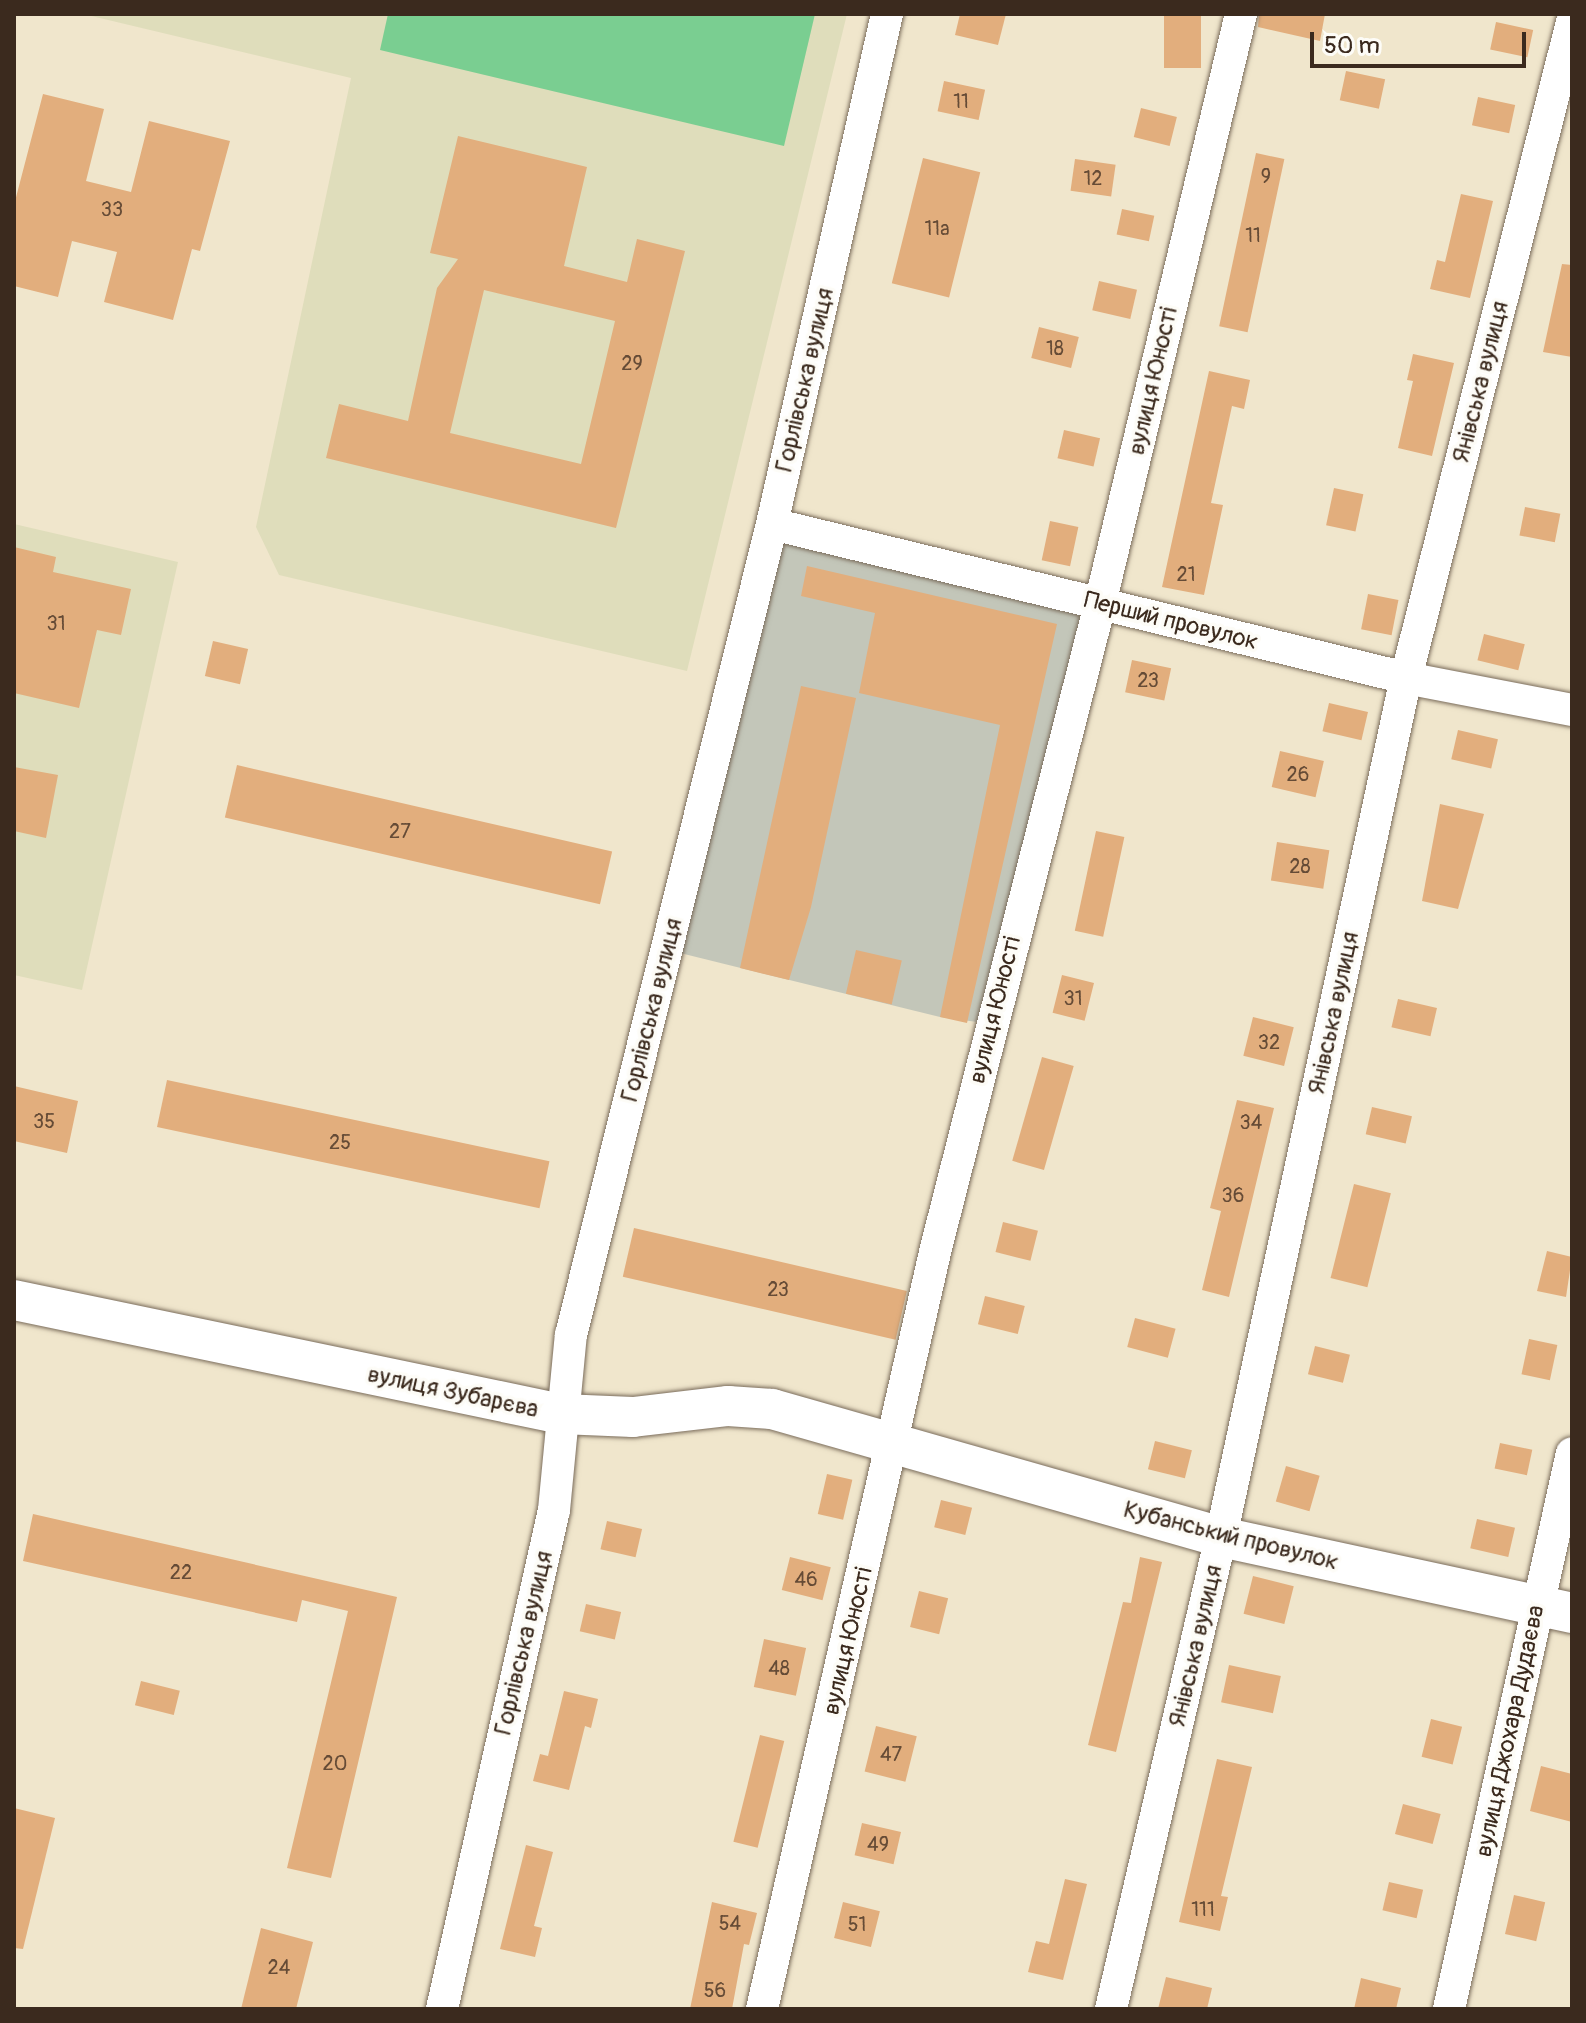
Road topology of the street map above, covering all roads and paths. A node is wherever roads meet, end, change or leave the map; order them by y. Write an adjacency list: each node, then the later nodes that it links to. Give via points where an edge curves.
1 (887, 14): 4 (street, Горлівська вулиця)
2 (1241, 14): 5 (street, вулиця Юності)
3 (1572, 22): 6 (street, Янівська вулиця)
4 (772, 524): 5 (street, Перший провулок); 9 (street, Горлівська вулиця, via 571,1335)
5 (1100, 604): 6 (street, Перший провулок); 10 (street, вулиця Юності, via 944,1218)
6 (1406, 678): 7 (street, Перший провулок); 12 (street, Янівська вулиця)
7 (1572, 710)
8 (14, 1300): 9 (street, вулиця Зубарєва)
9 (561, 1414): 10 (street, вулиця Зубарєва, via 633,1417 751,1406); 14 (street, Горлівська вулиця, via 554,1510)
10 (894, 1445): 12 (street, Кубанський провулок); 15 (street, вулиця Юності)
11 (1572, 1453): 13 (street, вулиця Джохара Дудаєва)
12 (1221, 1537): 13 (street, Кубанський провулок); 16 (street, Янівська вулиця)
13 (1555, 1609): 17 (street, вулиця Джохара Дудаєва)
14 (442, 2009)
15 (762, 2009)
16 (1111, 2009)
17 (1449, 2009)

